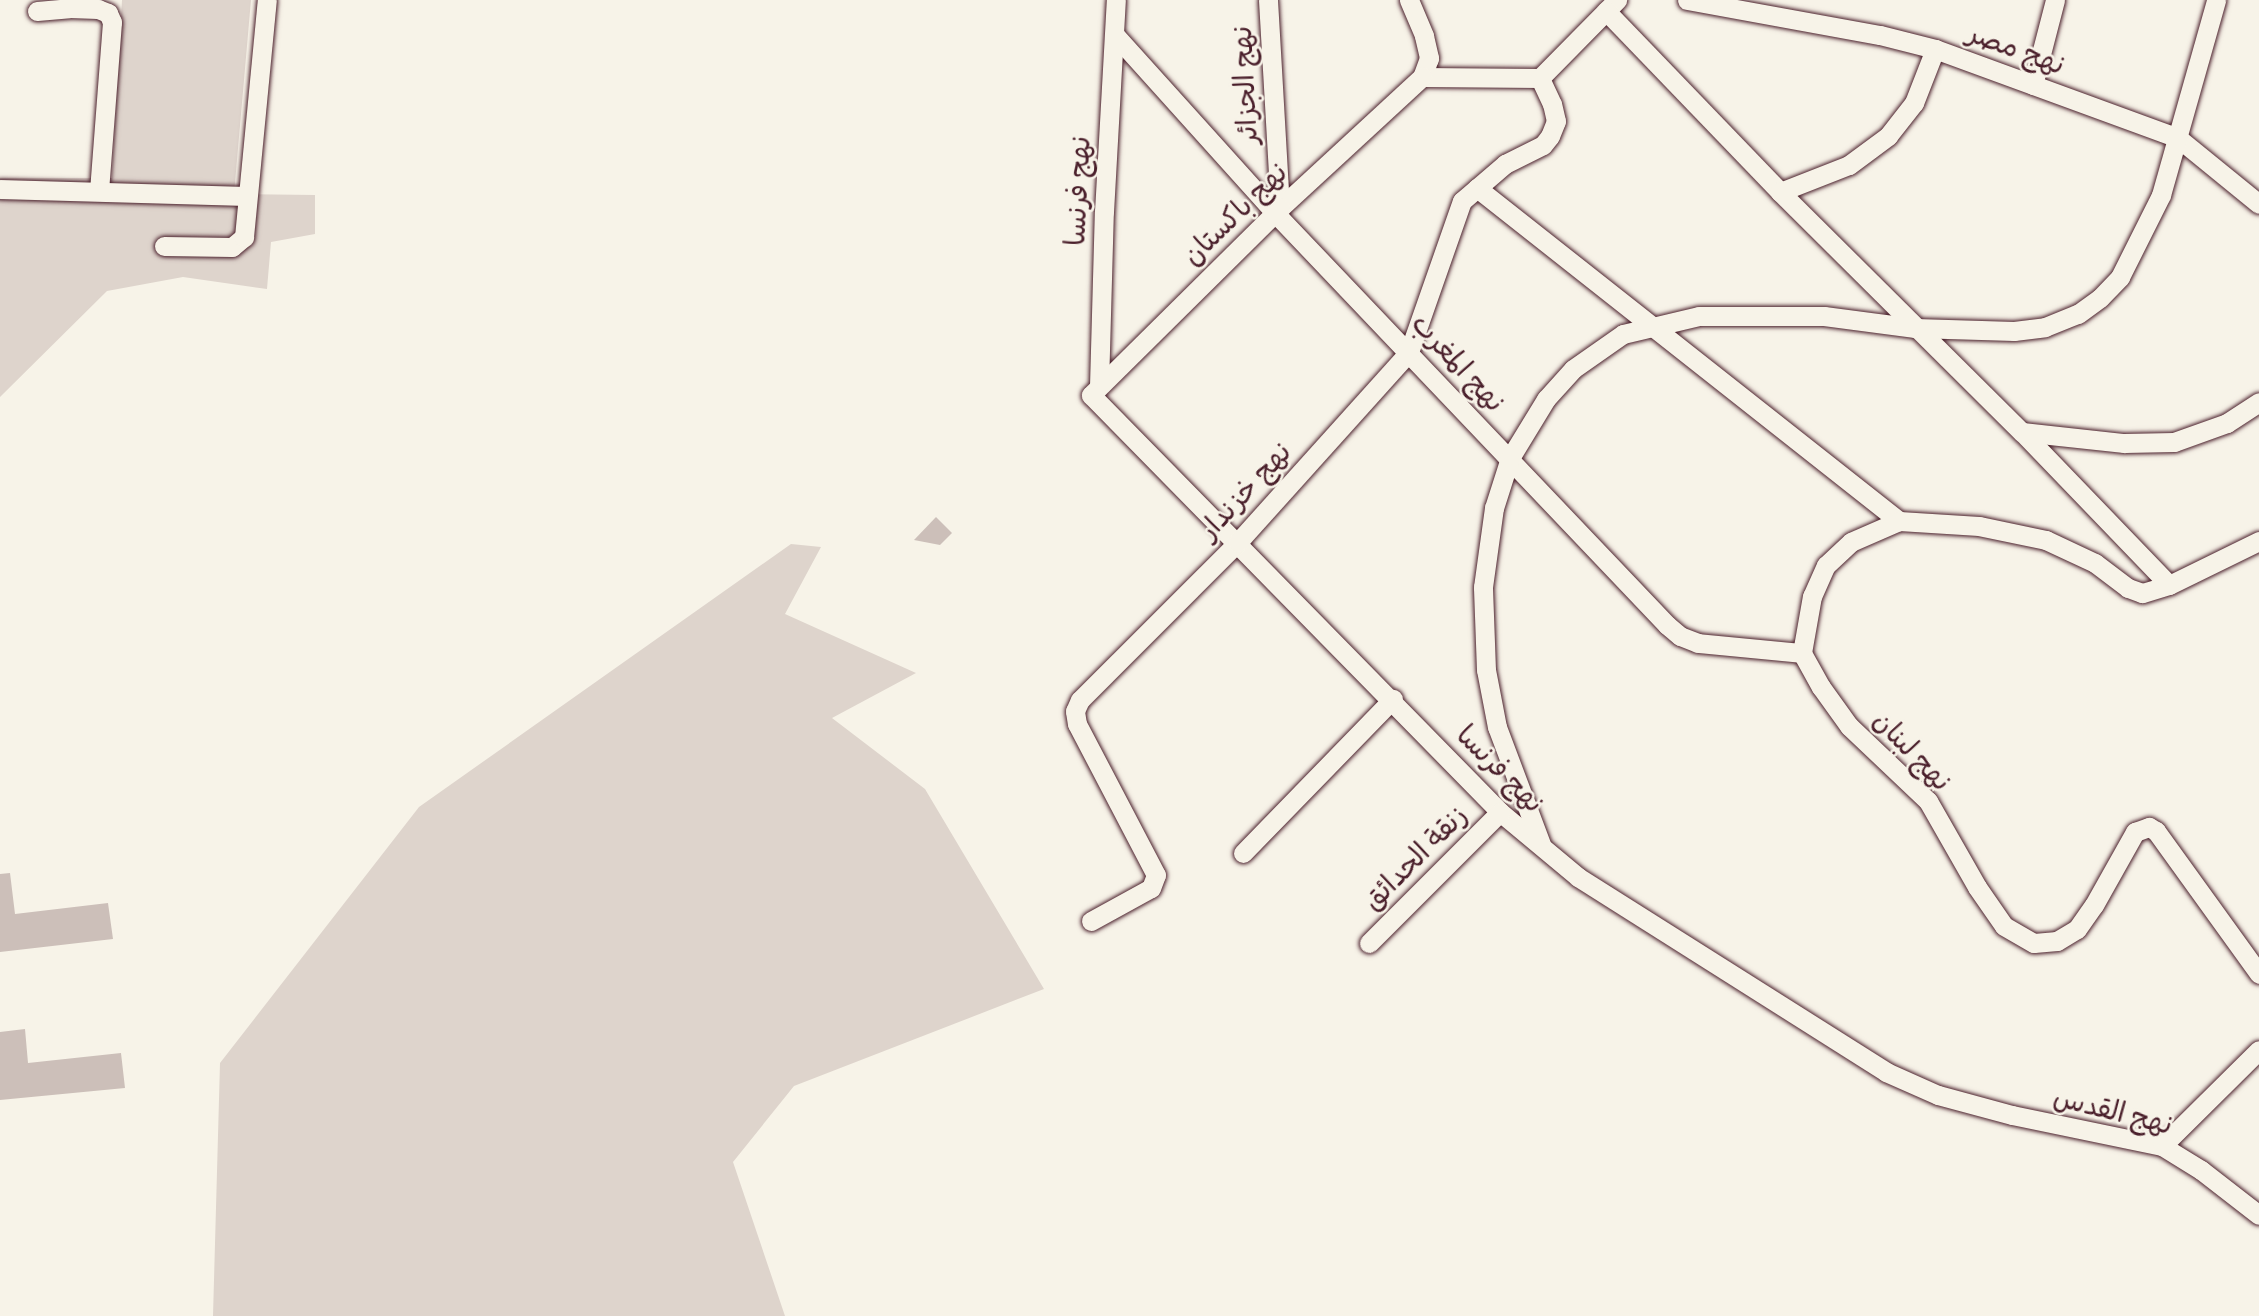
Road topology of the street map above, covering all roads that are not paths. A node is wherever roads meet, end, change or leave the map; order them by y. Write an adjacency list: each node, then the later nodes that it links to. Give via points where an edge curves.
1 (267, 0): 20 (street)
2 (1116, 0): 10 (street, نهج فرنسا)
3 (1268, 0): 22 (street, نهج الجزائر)
4 (1409, 0): 12 (street, via 1429,58)
5 (1687, 0): 11 (street, نهج مصر)
6 (2055, 0): 14 (street)
7 (2216, 0): 15 (street)
8 (1611, 5): 13 (street); 19 (street)
9 (37, 11): 18 (street, via 98,9 108,13 112,22)
10 (1115, 35): 22 (street, نهج المغرب); 27 (street, نهج فرنسا)
11 (1935, 49): 14 (street, نهج مصر); 19 (street, via 1914,103 1888,136 1849,165)
12 (1422, 78): 13 (street); 22 (street, نهج باكستان)
13 (1540, 78): 16 (street, نهج خزندار, via 1556,121 1550,136)
14 (2033, 85): 15 (street, نهج مصر)
15 (2178, 138): 21 (street, نهج مصر); 25 (street, via 2161,195 2130,260 2114,284 2078,314 2045,327 2014,331)
16 (1477, 188): 24 (street); 26 (street, نهج خزندار, via 1455,215)
17 (0, 189): 18 (street)
18 (99, 190): 20 (street)
19 (1780, 192): 25 (street)
20 (246, 196): 23 (street, via 244,237 239,244)
21 (2259, 204)
22 (1278, 211): 26 (street, نهج المغرب); 27 (street, نهج باكستان)
23 (164, 246)
24 (1650, 327): 25 (street, via 1699,316 1775,314 1875,320); 30 (street, via 1623,334 1573,369 1546,399); 31 (street)
25 (1915, 328): 29 (street)
26 (1409, 352): 30 (street, نهج المغرب); 33 (street, نهج خزندار)
27 (1095, 390): 33 (street, نهج فرنسا)
28 (2259, 402): 29 (street, via 2227,423 2174,442 2124,443)
29 (2022, 432): 34 (street)
30 (1510, 458): 35 (street, نهج المغرب, via 1680,636 1722,647); 38 (street, via 1488,543 1483,587 1486,670 1497,727)
31 (1899, 521): 34 (street, via 1979,526 2046,540 2095,563 2128,588 2142,593); 35 (street, via 1851,542 1826,565 1812,596)
32 (2259, 541): 34 (street)
33 (1238, 542): 36 (street, نهج فرنسا); 40 (street, نهج خزندار, via 1080,700 1075,711 1077,724 1156,875 1151,888)
34 (2169, 585)
35 (1802, 653): 42 (street, نهج لبنان, via 1849,726 1928,802 2004,926 2034,943 2057,941 2077,929 2135,832 2149,827)
36 (1393, 699): 37 (street, نهج فرنسا); 39 (street)
37 (1500, 812): 38 (street, نهج فرنسا); 41 (street, زنقة الحدائق)
38 (1543, 848): 44 (street, نهج فرنسا, via 1578,877 1886,1073)
39 (1243, 853)
40 (1091, 921)
41 (1369, 943)
42 (2259, 974)
43 (2259, 1050): 45 (street)
44 (1938, 1096): 45 (street, نهج القدس)
45 (2162, 1146): 46 (street, نهج القدس)
46 (2259, 1214)

